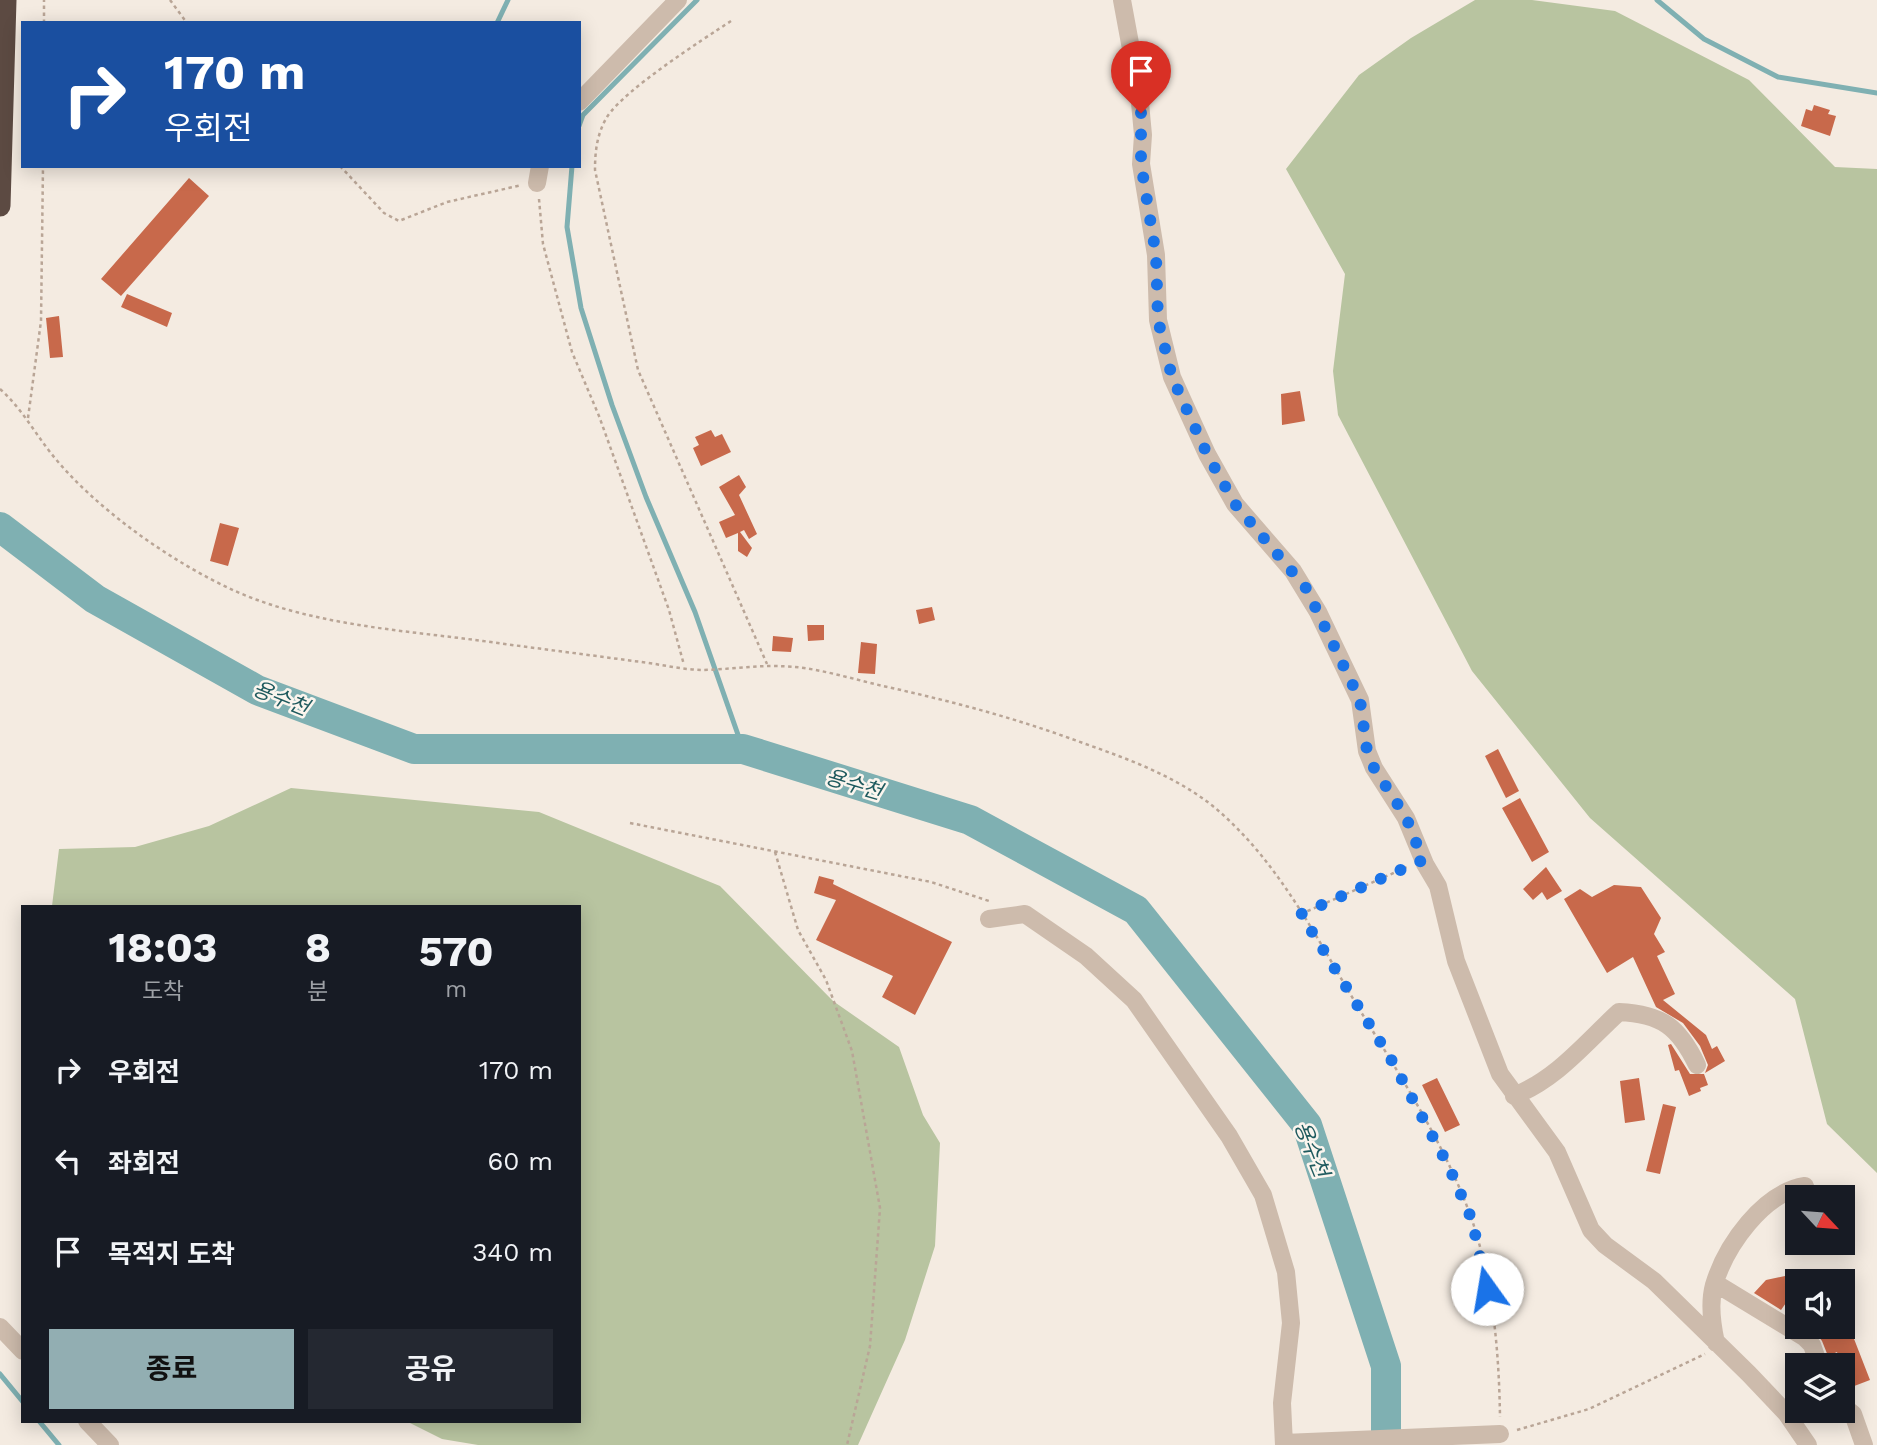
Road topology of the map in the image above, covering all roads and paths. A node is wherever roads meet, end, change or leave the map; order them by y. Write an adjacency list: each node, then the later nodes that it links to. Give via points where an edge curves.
1 (6, 0): 13 (highway)
2 (44, 0): 6 (path)
3 (170, 0): 7 (path)
4 (678, 0): 9 (street)
5 (1122, 0): 20 (street, via 1139,92 1141,164 1156,255 1158,320 1172,377 1235,504 1306,588 1360,700 1374,768 1406,817)
6 (44, 21)
7 (186, 21)
8 (731, 21): 16 (path, via 695,44 608,116 596,148 595,170 638,370)
9 (581, 100)
10 (43, 168): 15 (path, via 41,321)
11 (342, 168): 12 (path, via 384,213 399,221)
12 (539, 175): 17 (path, via 543,244 572,352 669,610)
13 (0, 206)
14 (0, 389): 15 (path)
15 (28, 418): 17 (path, via 48,451 128,525 235,591 354,624)
16 (767, 664): 17 (path, via 699,670); 22 (path, via 811,669 948,701 1046,730 1173,780 1212,806 1242,834)
17 (684, 667)
18 (630, 823): 19 (path)
19 (775, 852): 21 (path, via 932,882); 36 (path, via 798,930 826,980 852,1051 880,1208 870,1346)
20 (1423, 860): 22 (path); 24 (street, via 1438,886 1456,961 1500,1074)
21 (991, 911): 34 (street, via 1025,914 1086,956 1134,1000 1229,1136 1263,1195 1286,1272 1291,1323 1282,1403)
22 (1301, 914): 33 (path, via 1392,1061 1472,1220 1499,1364)
23 (1697, 1065): 24 (street, via 1684,1038 1665,1024 1647,1014 1619,1012 1560,1070)
24 (1514, 1096): 28 (street, via 1557,1152 1591,1230 1654,1281)
25 (1785, 1193): 26 (street, via 1764,1204 1731,1250)
26 (1715, 1283): 28 (street, via 1712,1327); 30 (street, via 1804,1337)
27 (0, 1327): 29 (street)
28 (1716, 1343): 33 (path, via 1696,1360 1589,1409); 37 (street, via 1786,1413)
29 (21, 1349)
30 (1815, 1353)
31 (1855, 1420): 38 (street)
32 (89, 1423): 35 (street)
33 (1500, 1434): 34 (street)
34 (1284, 1444)
35 (110, 1445)
36 (846, 1445)
37 (1808, 1445)
38 (1864, 1445)

